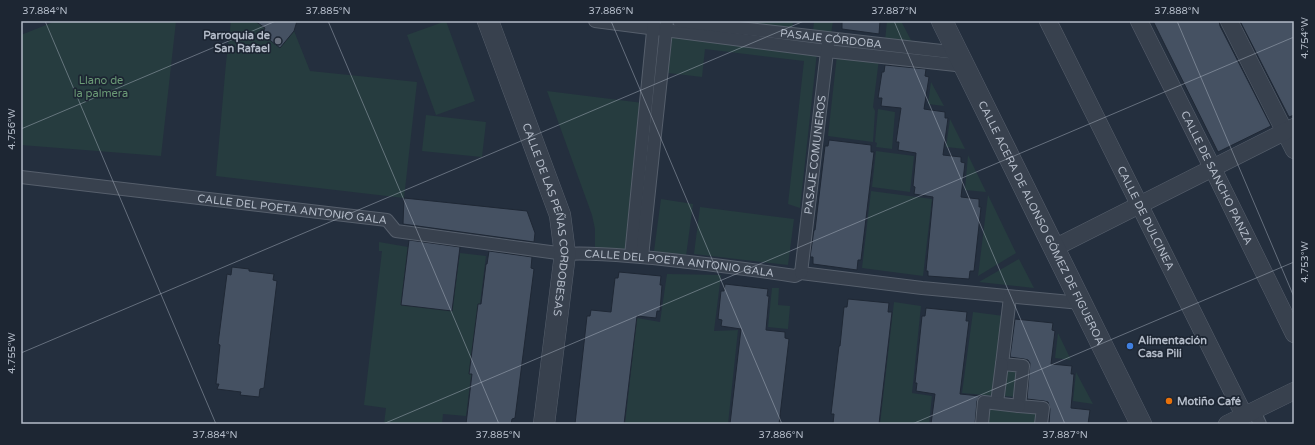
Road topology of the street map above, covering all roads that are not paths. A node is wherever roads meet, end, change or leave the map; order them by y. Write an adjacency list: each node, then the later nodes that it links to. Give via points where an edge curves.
1 (488, 21): 19 (street, CALLE DE LAS PEÑAS CORDOBESAS, via 560,215)
2 (595, 21): 8 (street)
3 (679, 21): 10 (street, PASAJE CÓRDOBA)
4 (942, 21): 12 (street, CALLE ACERA DE ALONSO GÓMEZ DE FIGUEROA)
5 (1048, 21): 17 (street, CALLE DE DULCINEA)
6 (1139, 21): 15 (street, CALLE DE SANCHO PANZA)
7 (1229, 21): 13 (street)
8 (654, 25): 9 (street); 20 (street)
9 (667, 25): 11 (street); 20 (street)
10 (829, 38): 11 (street, PASAJE COMUNEROS); 12 (street, PASAJE CÓRDOBA)
11 (827, 51): 12 (street); 21 (street, PASAJE COMUNEROS)
12 (962, 59): 18 (street, CALLE ACERA DE ALONSO GÓMEZ DE FIGUEROA)
13 (1290, 130): 14 (street); 15 (street)
14 (1294, 150)
15 (1213, 168): 17 (street); 24 (street, CALLE DE SANCHO PANZA)
16 (21, 177): 19 (street, CALLE DEL POETA ANTONIO GALA, via 387,220 396,231)
17 (1139, 205): 18 (street); 29 (street, CALLE DE DULCINEA)
18 (1054, 248): 23 (street, CALLE ACERA DE ALONSO GÓMEZ DE FIGUEROA)
19 (565, 254): 20 (street, CALLE DEL POETA ANTONIO GALA); 31 (street, CALLE DE LAS PEÑAS CORDOBESAS)
20 (636, 257): 21 (street, CALLE DEL POETA ANTONIO GALA, via 722,265 795,276)
21 (801, 273): 22 (street, CALLE DEL POETA ANTONIO GALA, via 896,286)
22 (1010, 297): 23 (street, CALLE DEL POETA ANTONIO GALA); 25 (street)
23 (1081, 303): 30 (street, CALLE ACERA DE ALONSO GÓMEZ DE FIGUEROA)
24 (1294, 334)
25 (1002, 364): 27 (street); 28 (street, via 1023,366)
26 (1294, 391): 29 (street)
27 (997, 403): 28 (street); 32 (street, via 984,402)
28 (1019, 406): 33 (street, via 1043,408)
29 (1253, 417): 34 (street)
30 (1138, 422)
31 (544, 424)
32 (982, 424)
33 (1041, 424)
34 (1226, 424)

